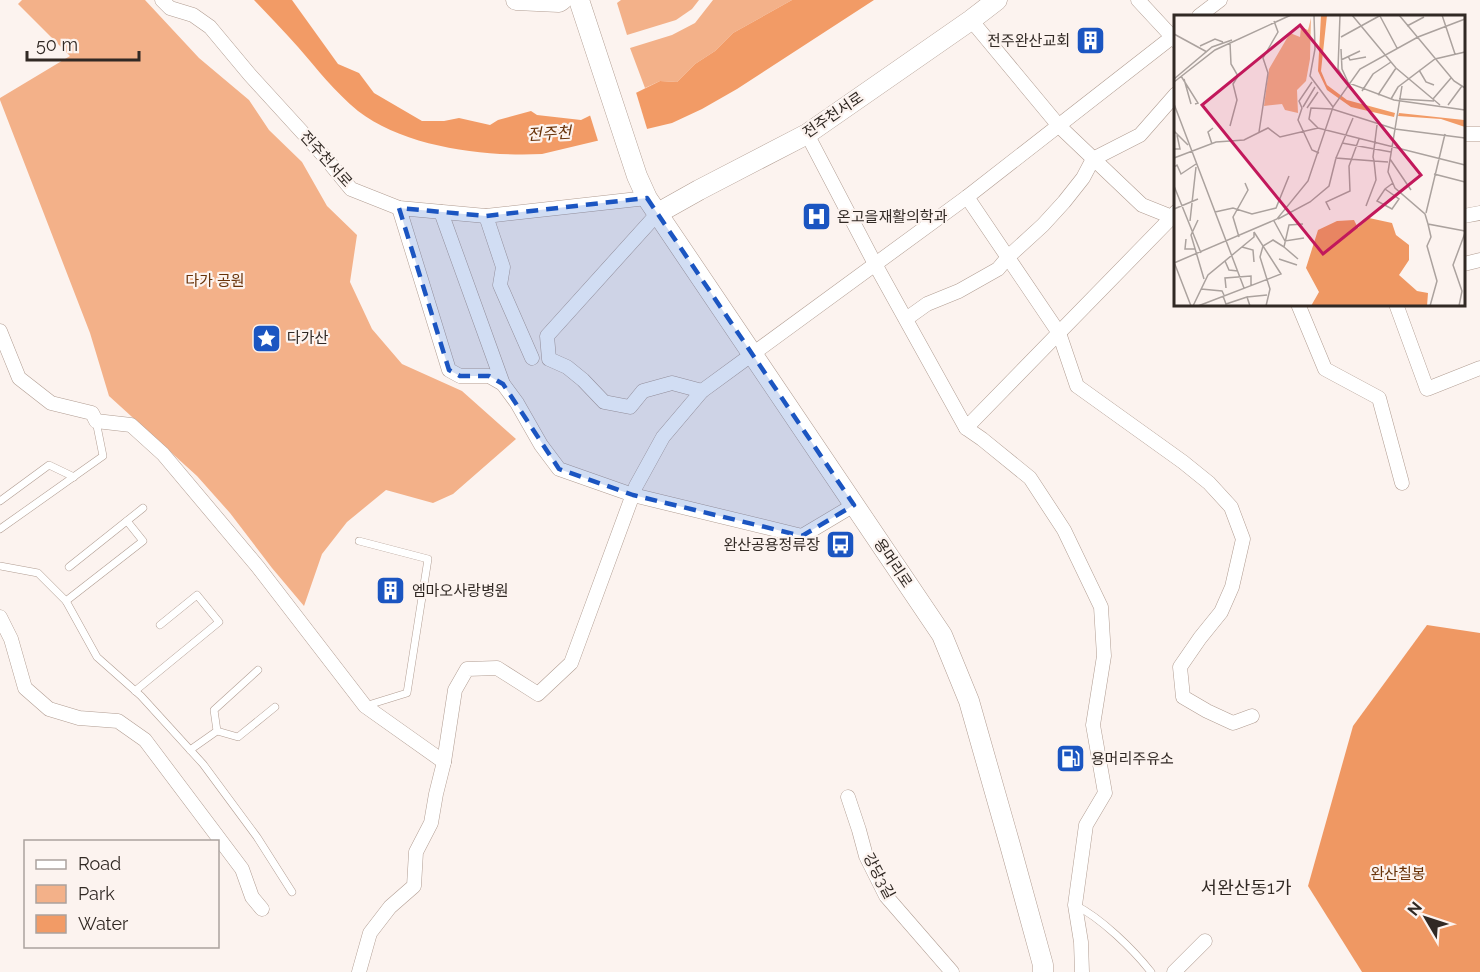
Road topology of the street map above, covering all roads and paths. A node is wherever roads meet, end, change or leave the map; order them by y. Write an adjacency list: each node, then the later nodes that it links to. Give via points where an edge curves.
1 (162, 0): 17 (street, 전주천서로, via 170,8 193,15 210,27 351,189)
2 (516, 0): 3 (street)
3 (562, 0)
4 (998, 0): 9 (street, 전주천서로)
5 (1138, 0): 10 (street)
6 (1220, 0): 8 (street)
7 (581, 7): 16 (street, 용머리로, via 637,176)
8 (1199, 15)
9 (971, 20): 12 (street); 13 (street, 전주천서로)
10 (1174, 37): 12 (street)
11 (1174, 96): 14 (street, via 1140,135)
12 (1059, 126): 14 (street); 15 (street)
13 (807, 134): 16 (street, 전주천서로); 25 (street)
14 (1094, 159): 21 (street, via 1142,205); 23 (street, via 1064,201)
15 (968, 197): 23 (street); 25 (street)
16 (652, 205): 20 (street, 전주천서로); 32 (street, 용머리로); 36 (street, via 547,336 549,359 567,367 604,402 630,407 643,391 672,383)
17 (399, 208): 18 (street, 전주천서로); 35 (street, via 449,370 460,376 489,376)
18 (441, 212): 20 (street, 전주천서로); 35 (street)
19 (1480, 213): 22 (street)
20 (486, 216): 33 (street, via 503,267 500,285)
21 (1174, 216): 31 (street)
22 (1465, 216)
23 (1008, 258): 29 (street, via 998,269 927,304); 31 (street)
24 (1480, 260): 26 (street)
25 (875, 264): 29 (street); 32 (street)
26 (1465, 264)
27 (1299, 306): 40 (street, via 1325,369 1379,398)
28 (1397, 306): 34 (street, via 1427,389)
29 (906, 319): 38 (street)
30 (0, 330): 37 (street, via 19,378 51,403 92,413)
31 (1059, 333): 38 (street); 57 (street, via 1077,386 1184,462 1231,507 1243,539 1232,587 1221,612 1180,667 1183,697 1233,723)
32 (751, 354): 36 (street); 43 (street, 용머리로)
33 (532, 358)
34 (1480, 368)
35 (503, 384): 41 (street, via 559,469)
36 (702, 391): 41 (street, via 663,437)
37 (96, 421): 39 (lane, via 103,456); 55 (street, via 131,425 163,454 258,567)
38 (966, 428): 63 (street, via 1030,478 1064,530 1101,607 1104,656 1094,725 1105,793 1086,825)
39 (74, 477): 42 (lane, via 49,465); 46 (lane)
40 (1402, 483)
41 (633, 495): 43 (street, via 802,536); 60 (street, via 571,663 538,694 497,668 467,669 455,690)
42 (0, 501)
43 (854, 505): 68 (street, 용머리로, via 942,635 969,701)
44 (143, 508): 45 (lane)
45 (128, 521): 49 (lane); 50 (lane, via 143,541)
46 (0, 529)
47 (359, 541): 55 (lane, via 428,559 407,693)
48 (0, 566): 50 (lane, via 38,573)
49 (69, 567)
50 (66, 601): 54 (lane, via 97,657)
51 (0, 617): 64 (street, via 26,688 49,709 79,718 118,721 145,740 242,869 252,897)
52 (160, 625): 54 (lane, via 197,595 219,622)
53 (258, 670): 58 (lane, via 214,710)
54 (135, 691): 59 (lane)
55 (365, 706): 60 (street)
56 (275, 707): 58 (lane, via 238,737)
57 (1252, 716)
58 (217, 731): 59 (lane)
59 (190, 750): 62 (lane, via 257,837)
60 (444, 762): 66 (street, via 431,823 416,852 414,886 370,933)
61 (848, 797): 67 (street, 강당3길, via 866,856 886,896)
62 (292, 892)
63 (1075, 905): 69 (street); 70 (lane, via 1093,915 1139,956)
64 (262, 909)
65 (1205, 941): 71 (street)
66 (359, 972)
67 (952, 972)
68 (1043, 972)
69 (1082, 972)
70 (1151, 972)
71 (1174, 972)

